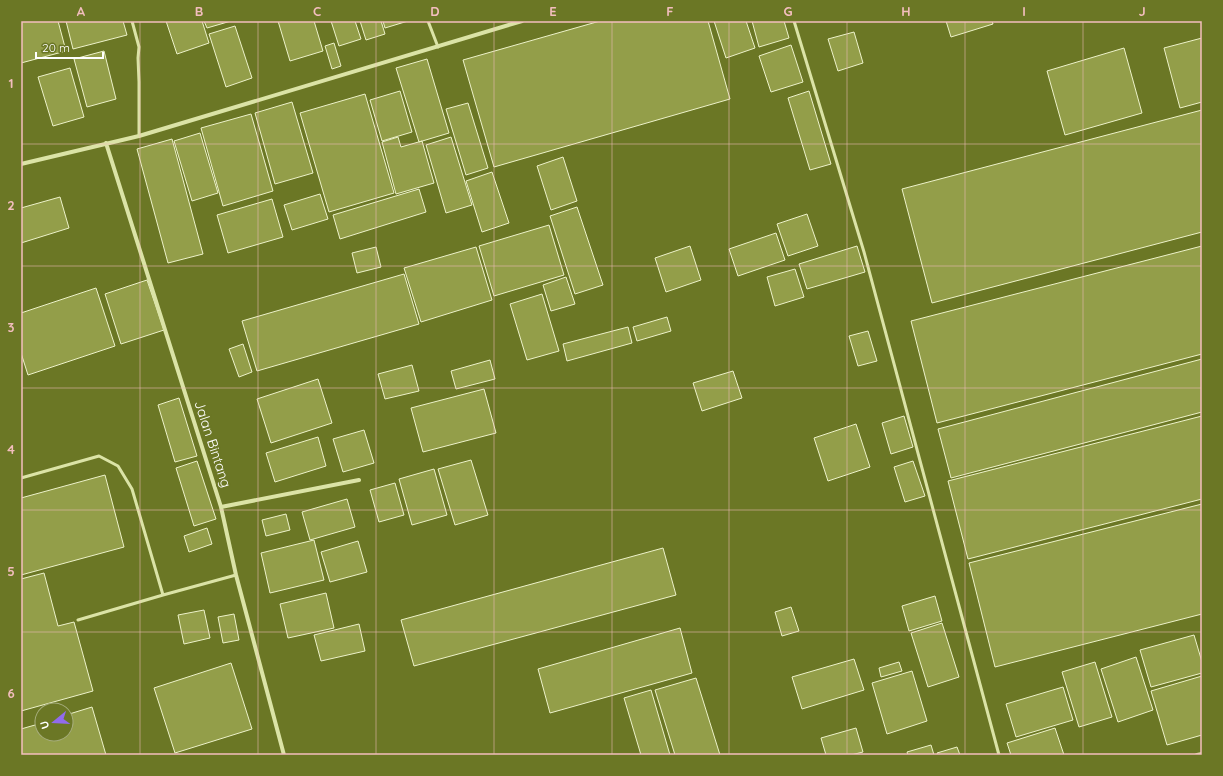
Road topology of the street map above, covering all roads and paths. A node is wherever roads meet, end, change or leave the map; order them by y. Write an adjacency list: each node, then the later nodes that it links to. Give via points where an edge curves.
1 (132, 21): 6 (lane, via 139,47)
2 (428, 21): 5 (lane)
3 (522, 21): 5 (street)
4 (794, 21): 17 (lane, via 864,252)
5 (438, 47): 6 (street)
6 (139, 136): 7 (street)
7 (106, 143): 8 (street); 11 (street, Jalan Bintang)
8 (21, 164)
9 (21, 478): 13 (lane, via 99,456 118,466 132,489)
10 (359, 480): 11 (street)
11 (221, 508): 12 (street, Jalan Bintang)
12 (236, 575): 13 (lane); 16 (street, Jalan Bintang)
13 (163, 595): 14 (lane)
14 (78, 620)
15 (1202, 754): 18 (street)
16 (284, 755)
17 (999, 755)
18 (1197, 755)

